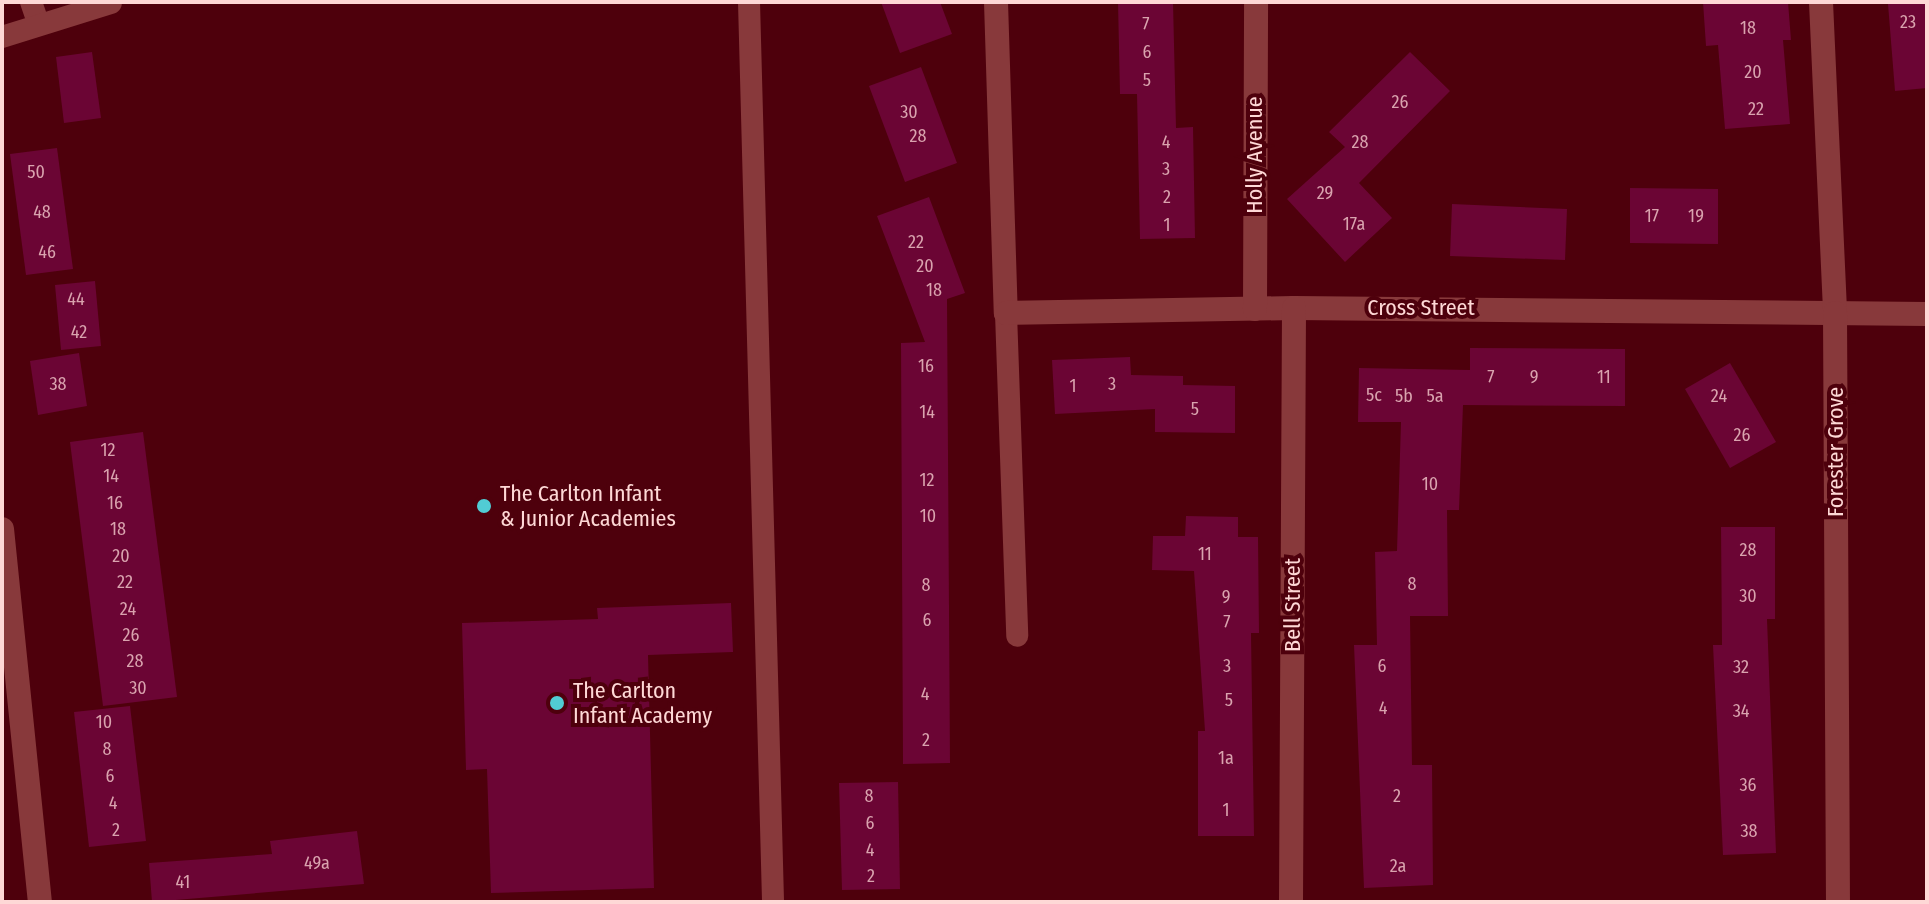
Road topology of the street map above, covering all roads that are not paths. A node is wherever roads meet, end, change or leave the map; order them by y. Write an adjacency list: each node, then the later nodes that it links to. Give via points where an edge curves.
1 (31, 2): 7 (lane)
2 (749, 2): 17 (lane)
3 (996, 2): 11 (street)
4 (1256, 2): 10 (street, Holly Avenue)
5 (1821, 2): 12 (street, Forester Grove)
6 (111, 3): 7 (lane)
7 (39, 25): 8 (lane)
8 (2, 37)
9 (1294, 308): 10 (street, Cross Street); 12 (street, Cross Street); 18 (street, Bell Street)
10 (1255, 309): 11 (street, Cross Street)
11 (1006, 313): 15 (lane)
12 (1835, 313): 13 (street, Cross Street); 19 (street, Forester Grove)
13 (1927, 314)
14 (2, 529): 16 (street)
15 (1017, 636)
16 (40, 902)
17 (773, 902)
18 (1291, 902)
19 (1838, 902)

